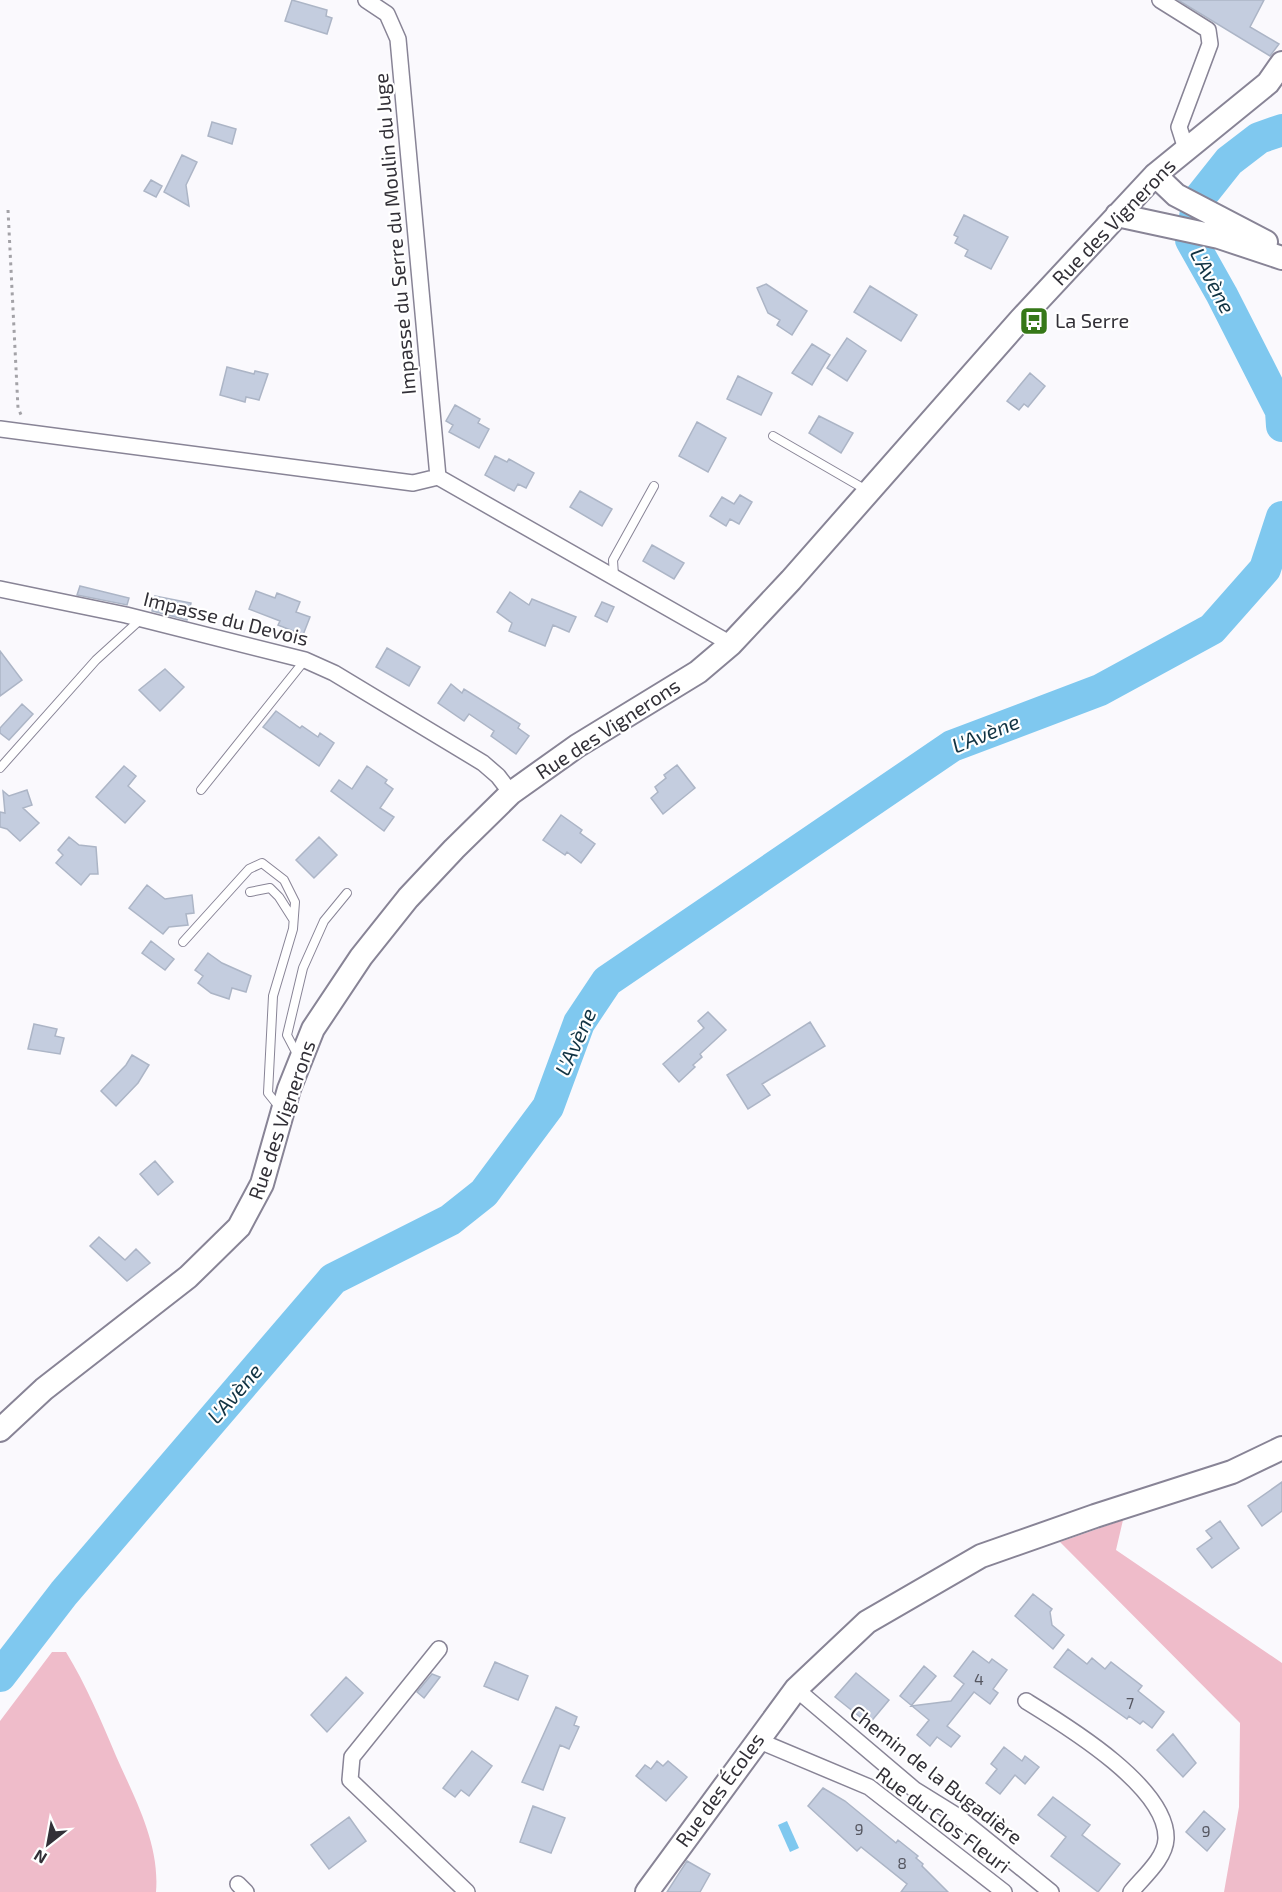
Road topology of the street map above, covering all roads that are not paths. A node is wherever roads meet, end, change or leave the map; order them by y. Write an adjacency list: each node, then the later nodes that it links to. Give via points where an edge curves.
1 (366, 0): 12 (street, Impasse du Serre du Moulin du Juge, via 387,14 398,39)
2 (1160, 0): 4 (street, via 1208,30 1210,44 1179,127)
3 (1282, 63): 4 (street, Rue des Vignerons, via 1268,83)
4 (1186, 149): 5 (street, Rue des Vignerons)
5 (1155, 175): 6 (street, Rue des Vignerons); 7 (street)
6 (1117, 216): 7 (street, via 1160,224); 14 (street, Rue des Vignerons)
7 (1222, 228): 8 (street); 9 (street)
8 (1282, 250)
9 (1282, 258)
10 (0, 429): 12 (street, via 413,483)
11 (773, 436): 14 (lane)
12 (438, 477): 15 (street)
13 (654, 486): 15 (lane, via 613,560)
14 (869, 492): 18 (street, Rue des Vignerons)
15 (614, 578): 18 (street)
16 (0, 589): 17 (street, Impasse du Devois)
17 (141, 618): 19 (street, Impasse du Devois); 20 (lane, via 96,660)
18 (731, 644): 22 (street, Rue des Vignerons, via 698,672 577,746)
19 (305, 660): 21 (lane); 22 (street, Impasse du Devois, via 334,673 483,763)
20 (0, 768)
21 (201, 790)
22 (511, 793): 27 (street, Rue des Vignerons, via 408,898 361,957 313,1029)
23 (250, 892): 25 (lane, via 270,888)
24 (347, 893): 27 (lane, via 324,921 303,968 287,1035)
25 (293, 919): 26 (lane, via 295,902 284,880 262,863 249,869); 28 (lane, via 273,996 268,1093)
26 (183, 942)
27 (300, 1060): 28 (street, Rue des Vignerons)
28 (283, 1112): 29 (street, Rue des Vignerons, via 262,1184 239,1227 188,1277 44,1389)
29 (0, 1430)
30 (1282, 1448): 32 (street, Rue des Écoles, via 1232,1472 981,1556 867,1622)
31 (439, 1649): 35 (street, via 352,1758 350,1780)
32 (796, 1689): 34 (street, Rue des Écoles); 38 (street, Chemin de la Bugadière, via 915,1790 957,1816)
33 (1026, 1701): 39 (street, via 1086,1738 1129,1774 1164,1819 1166,1840 1162,1854)
34 (758, 1740): 36 (street, Rue des Écoles); 37 (street, Rue du Clos Fleuri, via 869,1786)
35 (467, 1892)
36 (647, 1892)
37 (1004, 1892)
38 (1052, 1892)
39 (1131, 1892)

